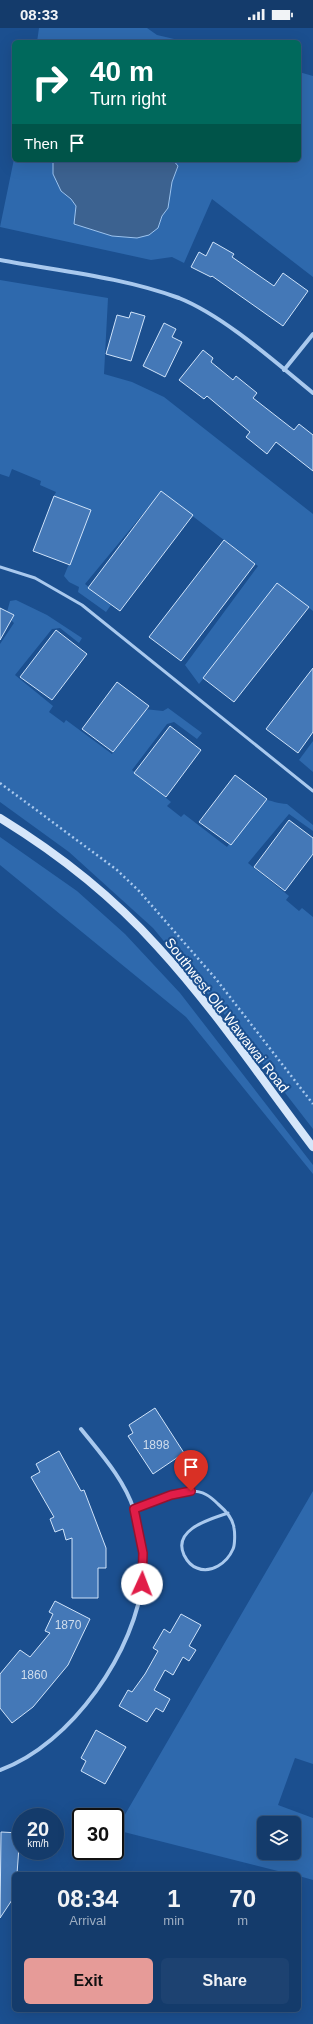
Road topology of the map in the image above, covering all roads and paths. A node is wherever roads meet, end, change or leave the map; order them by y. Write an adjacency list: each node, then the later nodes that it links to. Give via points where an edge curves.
1 (0, 260): 3 (street, via 135,284 180,299 220,320)
2 (313, 334): 3 (street)
3 (284, 370): 4 (street)
4 (313, 393)
5 (0, 567): 7 (lane, via 35,578 82,605)
6 (0, 783): 9 (path, via 117,870 139,891 216,979)
7 (313, 791)
8 (0, 818): 10 (main road, Southwest Old Wawawai Road, via 72,868 116,904 157,945 196,991)
9 (313, 1104)
10 (313, 1147)
11 (81, 1429): 12 (street, via 111,1466)
12 (134, 1509): 13 (lane, via 171,1495 191,1491 207,1494); 14 (street, via 143,1553 143,1575 137,1611 120,1653 87,1704 66,1728 46,1746)
13 (228, 1513): 13 (lane, via 234,1527 234,1549 225,1562 212,1570 197,1568 187,1562 182,1551 185,1536 192,1528 205,1521)
14 (0, 1770)

